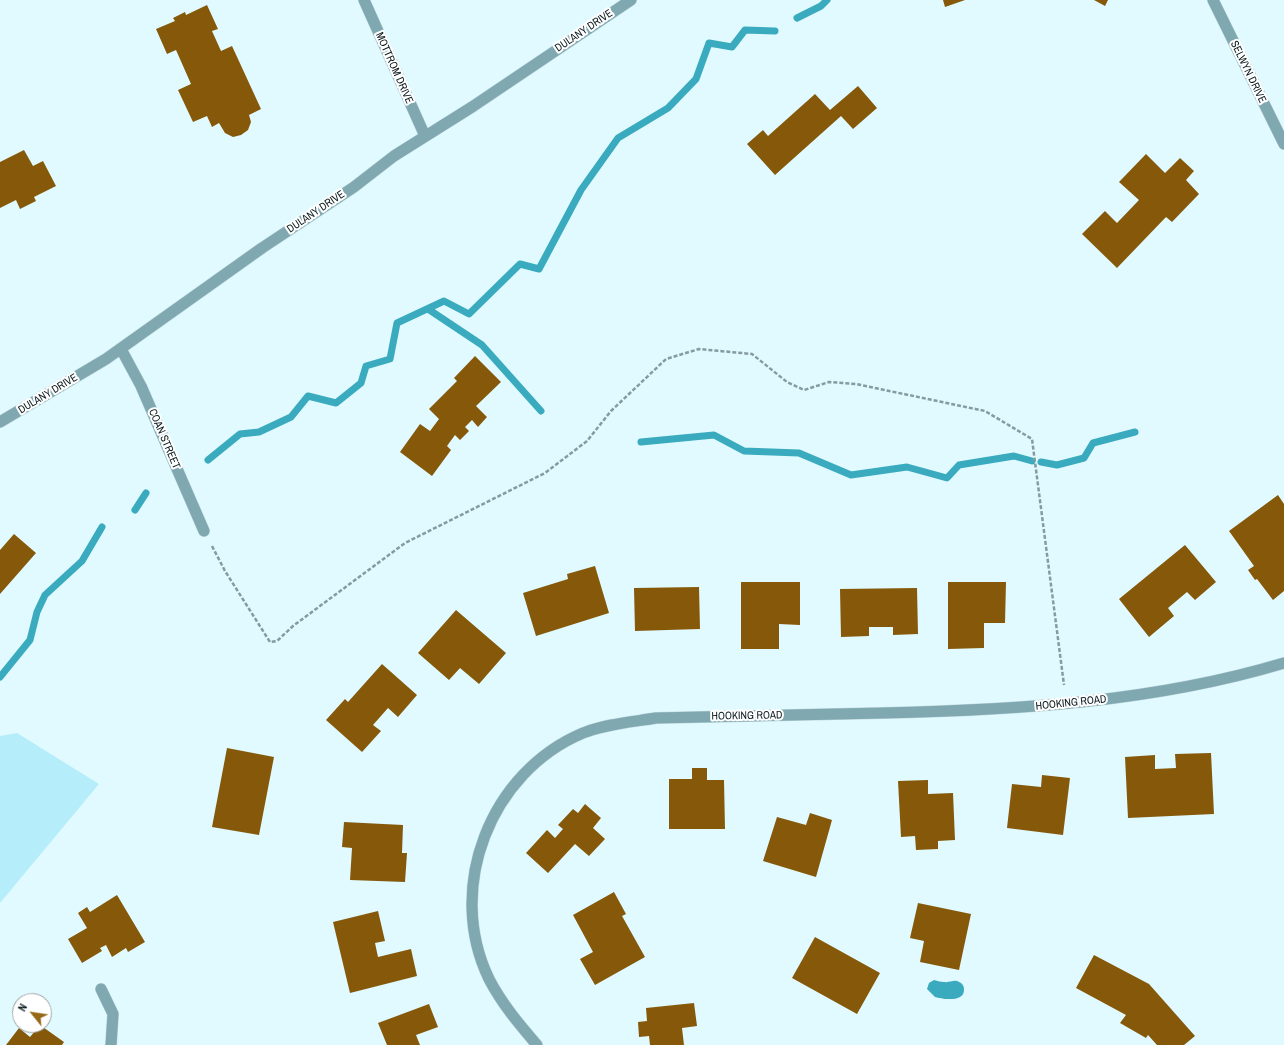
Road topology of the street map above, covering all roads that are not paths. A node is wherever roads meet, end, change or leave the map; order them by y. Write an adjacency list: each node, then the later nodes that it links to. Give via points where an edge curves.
1 (364, 0): 4 (street, MOTTROM DRIVE)
2 (630, 0): 4 (street, DULANY DRIVE)
3 (1213, 0): 5 (street, SELWYN DRIVE)
4 (425, 136): 6 (street, DULANY DRIVE)
5 (1284, 144)
6 (121, 349): 7 (street, DULANY DRIVE); 8 (street, COAN STREET, via 141,386)
7 (0, 422)
8 (204, 531)
9 (1284, 663): 12 (street, HOOKING ROAD, via 1184,687 1067,704 932,712 656,718 606,726 582,733 557,746 531,766 509,789 491,817 480,846 474,878 473,920 478,948 489,978 505,1007)
10 (101, 989): 11 (street, via 113,1014)
11 (111, 1045)
12 (537, 1045)

